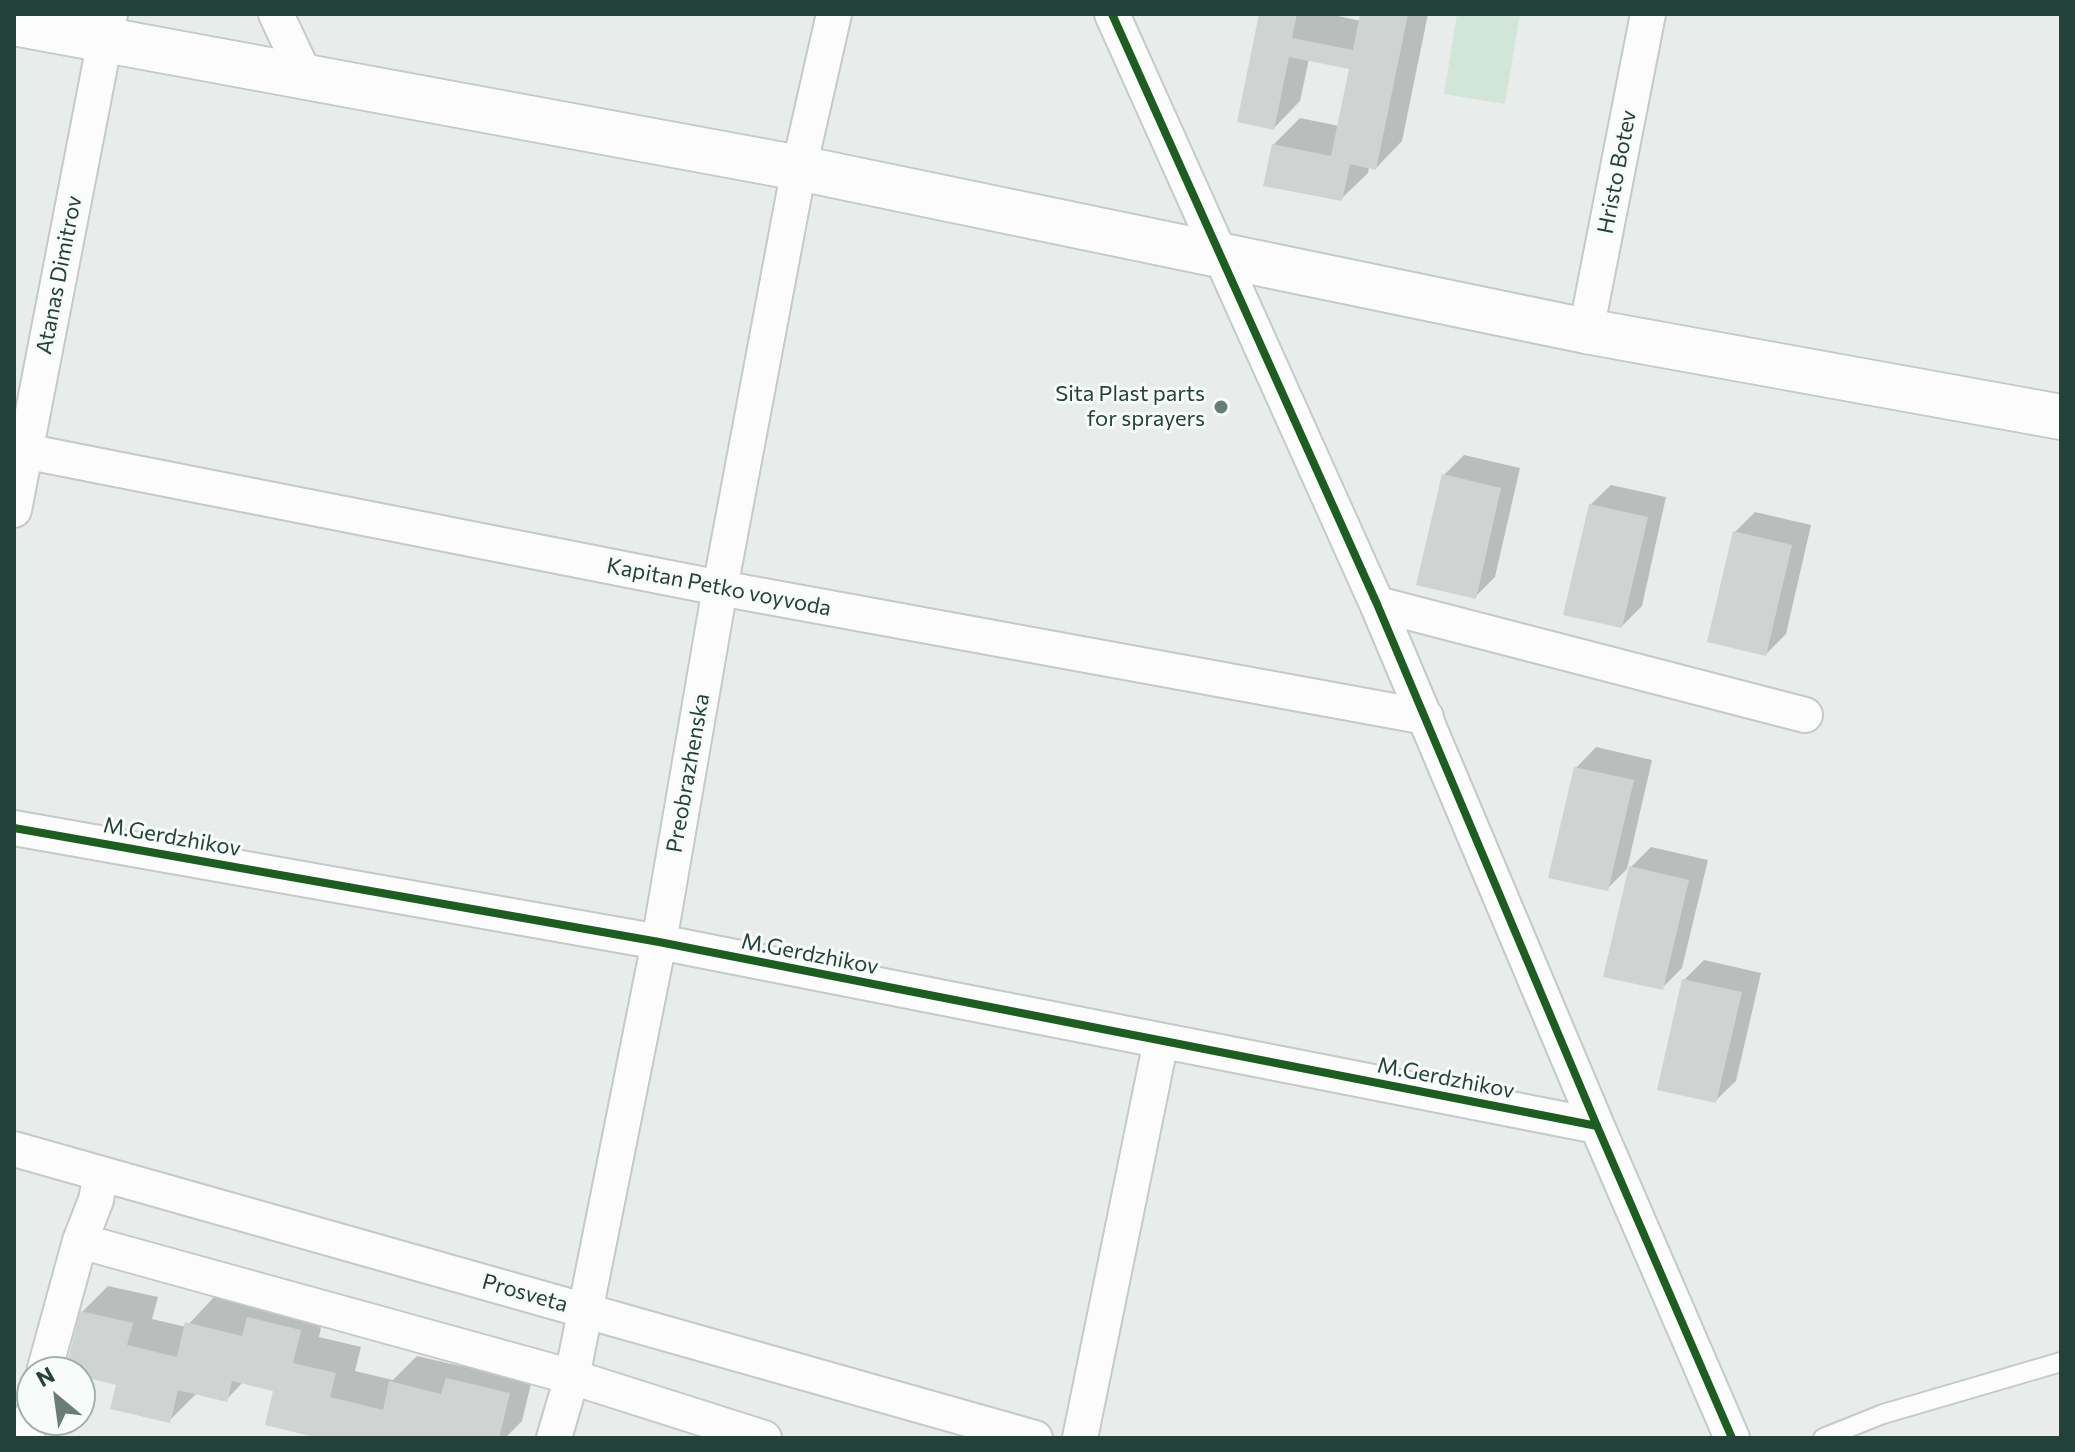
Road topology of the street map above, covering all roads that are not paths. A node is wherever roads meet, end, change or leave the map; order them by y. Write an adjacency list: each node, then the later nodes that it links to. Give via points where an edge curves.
1 (276, 14): 7 (street)
2 (834, 14): 8 (street, Preobrazhenska)
3 (1112, 14): 9 (street)
4 (1648, 14): 10 (street, Hristo Botev)
5 (14, 23): 6 (main road)
6 (107, 27): 7 (main road); 12 (street, Atanas Dimitrov)
7 (306, 78): 8 (main road)
8 (799, 168): 9 (main road); 14 (street, Preobrazhenska)
9 (1221, 256): 10 (main road); 15 (street)
10 (1586, 331): 11 (main road)
11 (2061, 417)
12 (20, 450): 13 (street, Atanas Dimitrov); 14 (street, Kapitan Petko voyvoda)
13 (14, 510)
14 (720, 588): 17 (street, Kapitan Petko voyvoda); 19 (street, Preobrazhenska)
15 (1377, 604): 16 (street); 17 (street)
16 (1805, 715)
17 (1426, 717): 21 (street)
18 (14, 828): 19 (street, M.Gerdzhikov)
19 (659, 942): 20 (street, M.Gerdzhikov); 25 (street, Preobrazhenska)
20 (1161, 1041): 21 (street, M.Gerdzhikov); 32 (street)
21 (1597, 1126): 33 (street)
22 (14, 1149): 23 (street, Prosveta)
23 (101, 1174): 24 (street); 25 (street, Prosveta)
24 (80, 1241): 26 (street); 28 (street)
25 (584, 1310): 28 (street, Preobrazhenska); 31 (street, Prosveta)
26 (48, 1356)
27 (2061, 1362): 34 (lane, via 1883,1414)
28 (572, 1377): 29 (street, Preobrazhenska); 30 (street)
29 (554, 1438)
30 (764, 1438)
31 (1035, 1438)
32 (1080, 1438)
33 (1732, 1438)
34 (1823, 1438)

